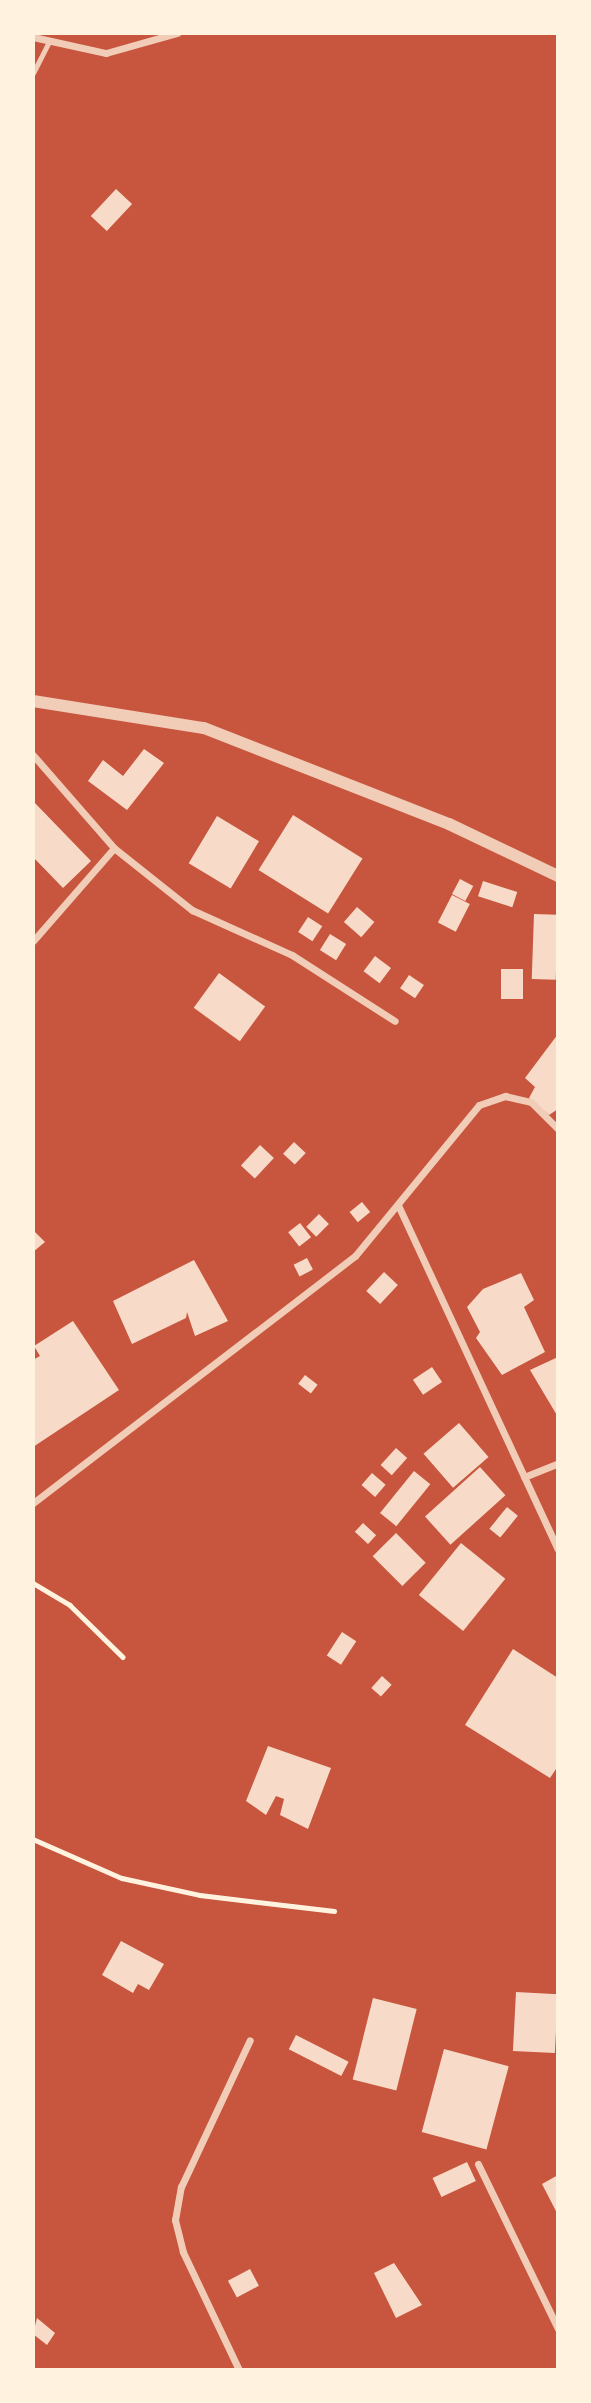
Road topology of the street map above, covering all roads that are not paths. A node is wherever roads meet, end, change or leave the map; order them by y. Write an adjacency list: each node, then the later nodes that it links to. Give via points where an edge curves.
1 (177, 33): 3 (street, via 106,53)
2 (33, 37): 3 (street)
3 (48, 44): 4 (lane)
4 (33, 74)
5 (33, 701): 8 (street, via 204,727 449,824)
6 (33, 755): 7 (street)
7 (114, 848): 9 (street); 10 (street, via 192,910 292,954)
8 (558, 876)
9 (33, 941)
10 (396, 1021)
11 (558, 1129): 12 (street, via 531,1102 505,1096 478,1105)
12 (398, 1205): 14 (street); 15 (street, via 355,1256)
13 (558, 1464): 14 (street)
14 (524, 1477): 16 (street)
15 (33, 1503)
16 (558, 1549)
17 (250, 2040): 20 (street, via 181,2187 175,2220 183,2252)
18 (478, 2164): 19 (street)
19 (558, 2329)
20 (239, 2370)

